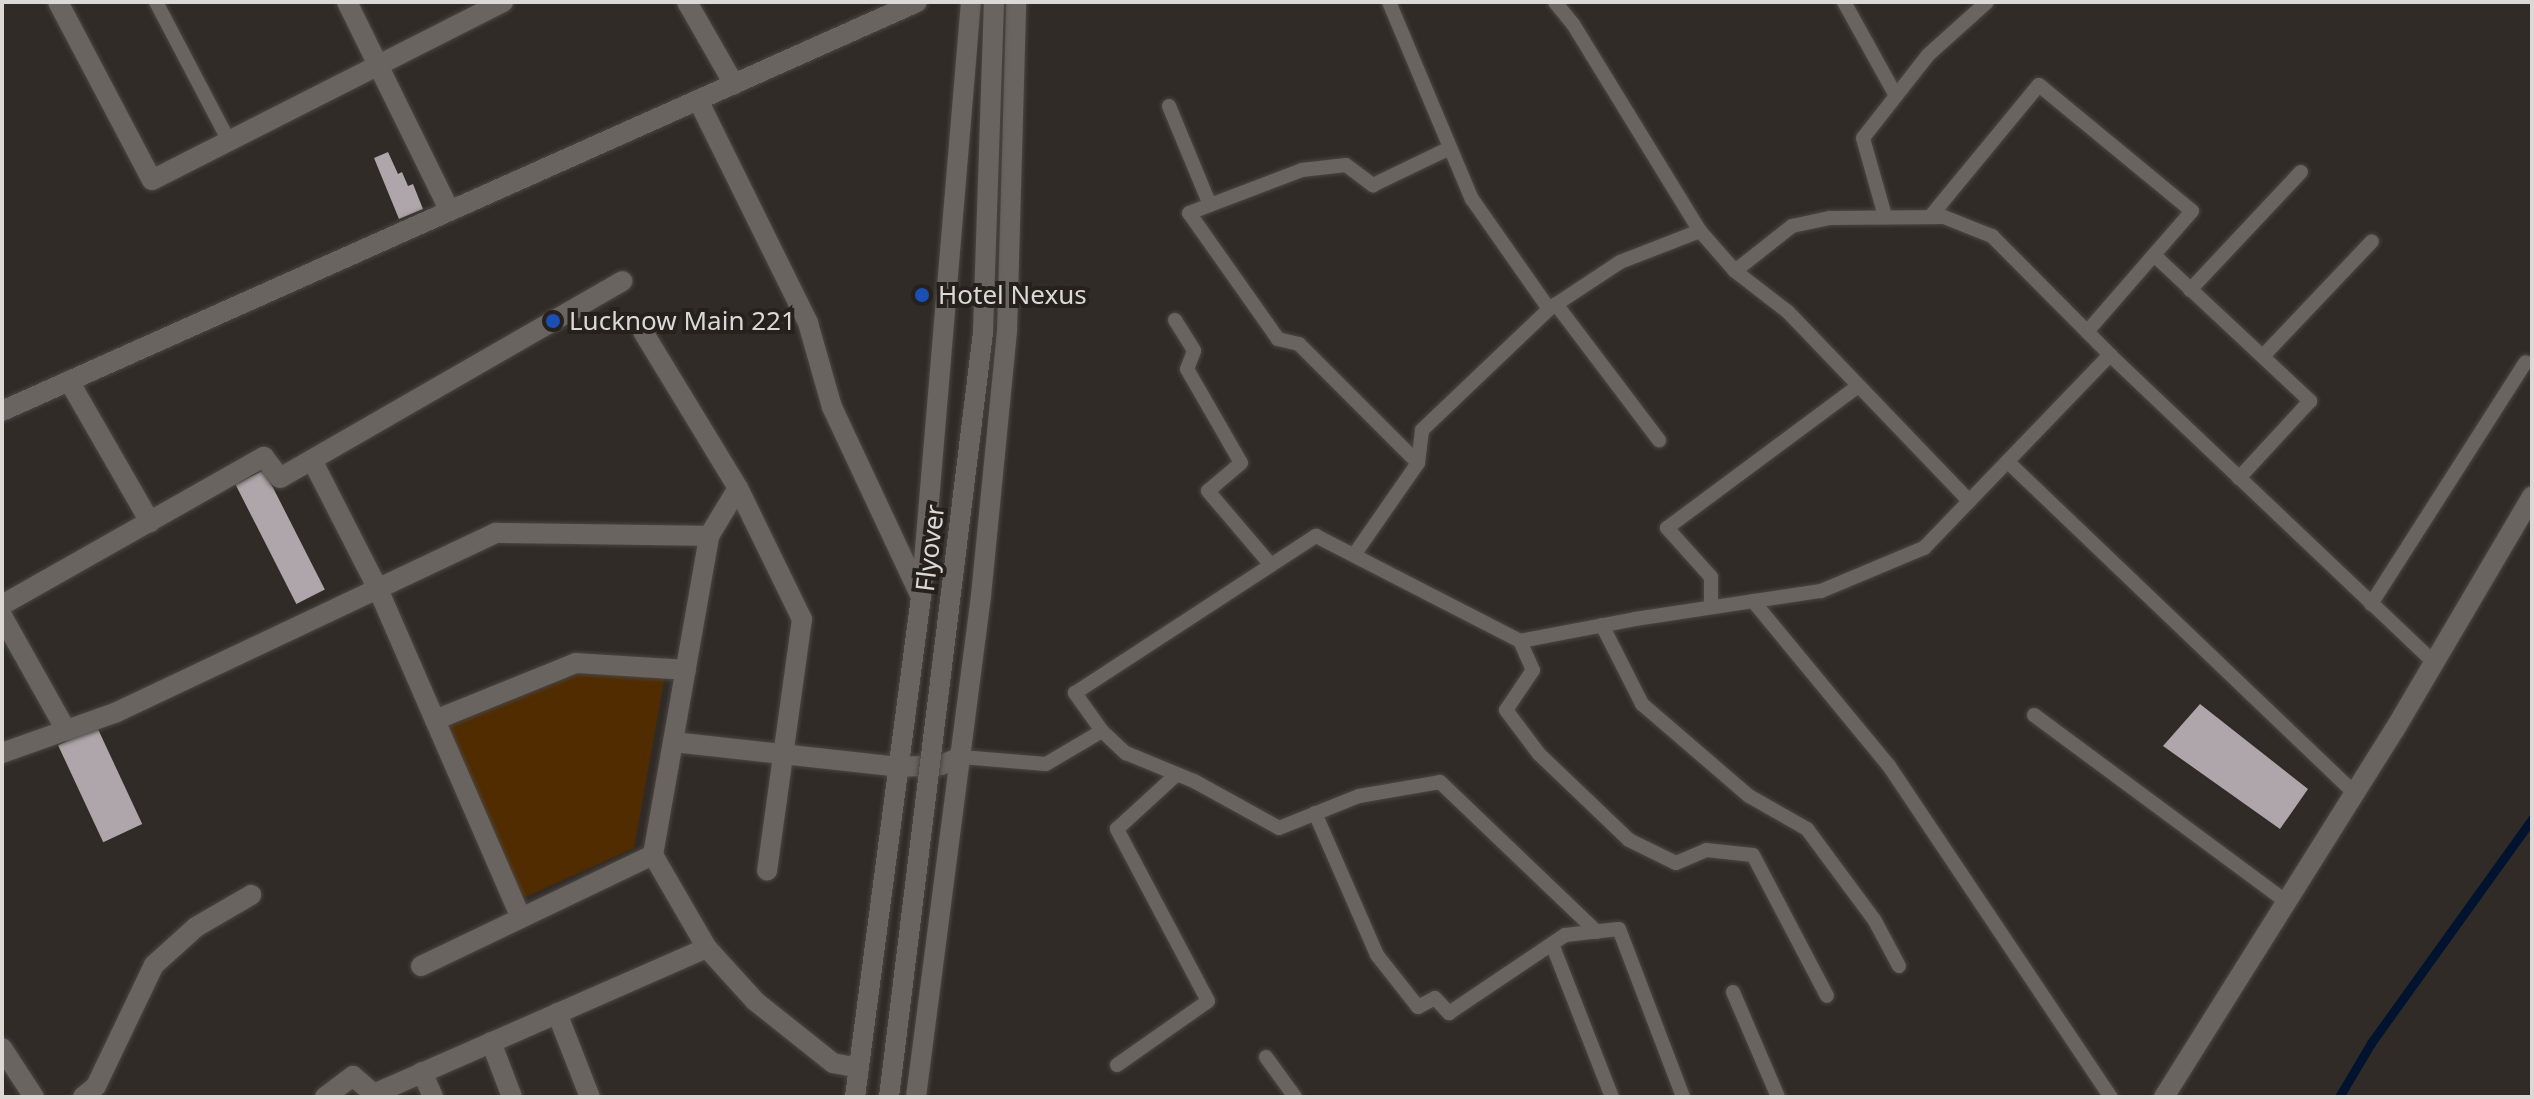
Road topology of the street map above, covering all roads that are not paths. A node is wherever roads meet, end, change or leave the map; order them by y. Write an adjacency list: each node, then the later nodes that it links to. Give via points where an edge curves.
1 (58, 2): 20 (street, via 152,180)
2 (156, 2): 20 (lane)
3 (347, 2): 15 (street)
4 (503, 2): 14 (street)
5 (687, 2): 16 (street)
6 (917, 2): 16 (street)
7 (971, 2): 56 (street)
8 (994, 2): 104 (street, Flyover, bridge, via 983,332)
9 (1016, 2): 73 (street, via 1007,331)
10 (1389, 2): 21 (lane)
11 (1555, 2): 27 (lane)
12 (1844, 2): 17 (lane)
13 (1987, 2): 17 (lane, via 1928,55)
14 (475, 8): 15 (street)
15 (378, 65): 20 (street); 24 (street)
16 (734, 84): 18 (street)
17 (1896, 96): 25 (lane, via 1863,138)
18 (698, 100): 24 (street); 56 (street, via 808,323 832,407)
19 (1169, 106): 23 (lane)
20 (229, 141)
21 (1450, 148): 23 (lane, via 1373,185 1346,165 1302,170); 33 (lane, via 1472,199)
22 (2301, 172): 32 (lane)
23 (1210, 205): 46 (lane, via 1189,213 1278,339 1299,344)
24 (450, 211): 40 (street)
25 (1885, 216): 26 (lane); 30 (lane, via 1792,226)
26 (1930, 217): 29 (lane, via 2039,85 2192,211); 36 (lane, via 1944,217 1992,236)
27 (1700, 231): 30 (lane); 33 (lane, via 1620,262)
28 (2372, 241): 38 (lane)
29 (2154, 255): 32 (lane); 36 (lane)
30 (1735, 271): 41 (lane, via 1788,312)
31 (622, 281): 44 (street)
32 (2190, 290): 38 (lane)
33 (1553, 307): 43 (lane); 46 (lane, via 1422,430)
34 (1175, 320): 54 (lane, via 1194,351 1187,369 1241,463 1208,491)
35 (643, 332): 48 (street)
36 (2087, 332): 37 (lane)
37 (2110, 355): 45 (lane); 47 (lane)
38 (2263, 356): 47 (lane, via 2310,401)
39 (2526, 362): 58 (lane)
40 (69, 381): 42 (street); 51 (street)
41 (1858, 386): 50 (lane); 60 (lane, via 1667,528 1711,577)
42 (2, 411)
43 (1659, 440)
44 (312, 460): 51 (street, via 280,478 264,457); 55 (street)
45 (2008, 462): 50 (lane); 76 (lane)
46 (1418, 463): 53 (lane)
47 (2239, 478): 58 (lane)
48 (738, 488): 52 (street); 72 (street, via 802,619)
49 (2532, 496): 64 (street)
50 (1969, 501): 57 (lane, via 1924,548 1821,591)
51 (150, 522): 59 (street)
52 (709, 536): 55 (street, via 496,533); 65 (street)
53 (1354, 555): 54 (lane, via 1316,536); 63 (lane)
54 (1271, 565): 69 (lane, via 1075,693)
55 (378, 589): 67 (street); 68 (street, via 117,712)
56 (921, 597): 74 (street)
57 (1753, 601): 60 (lane); 110 (lane, via 1889,766)
58 (2371, 604): 64 (lane)
59 (2, 605)
60 (1711, 607): 62 (lane)
61 (2, 616): 68 (street)
62 (1602, 625): 63 (lane); 87 (lane, via 1642,704 1749,796 1807,829 1875,921)
63 (1520, 641): 89 (lane, via 1533,670 1506,710 1539,754 1629,840 1676,863 1706,850 1753,855)
64 (2434, 663): 76 (street)
65 (686, 670): 67 (street, via 576,663); 70 (street)
66 (2034, 715): 81 (lane)
67 (435, 720): 82 (street)
68 (66, 730): 71 (street)
69 (1102, 731): 73 (lane, via 1046,764); 75 (lane, via 1126,753)
70 (673, 742): 72 (street); 78 (street)
71 (2, 753)
72 (784, 755): 74 (street); 79 (street)
73 (961, 757): 74 (street, via 941,765); 105 (street)
74 (899, 767): 95 (street)
75 (1177, 774): 77 (lane, via 1279,828); 94 (lane, via 1117,829 1208,1001)
76 (2354, 793): 81 (street)
77 (1315, 813): 83 (lane, via 1359,796 1440,782); 84 (lane, via 1377,955 1418,1007 1435,998 1449,1013)
78 (653, 855): 82 (street); 85 (street)
79 (767, 871)
80 (251, 895): 98 (street, via 196,927 154,965 96,1086)
81 (2287, 902): 111 (street)
82 (520, 916): 86 (street)
83 (1597, 932): 84 (lane, via 1565,935); 108 (lane, via 1619,929)
84 (1552, 944): 107 (lane)
85 (707, 948): 90 (street); 95 (street, via 755,1001 833,1063)
86 (421, 966)
87 (1899, 966)
88 (1733, 992): 109 (lane)
89 (1827, 996)
90 (557, 1013): 91 (street); 102 (street)
91 (491, 1042): 96 (street); 101 (street)
92 (2, 1048): 97 (street)
93 (1266, 1057): 106 (lane)
94 (1117, 1065)
95 (859, 1068): 103 (street)
96 (422, 1072): 99 (street, via 374,1094 353,1076); 100 (street)
97 (34, 1097)
98 (83, 1097)
99 (325, 1097)
100 (433, 1097)
101 (512, 1097)
102 (590, 1097)
103 (855, 1097)
104 (889, 1097)
105 (916, 1097)
106 (1295, 1097)
107 (1612, 1097)
108 (1683, 1097)
109 (1778, 1097)
110 (2111, 1097)
111 (2164, 1097)

